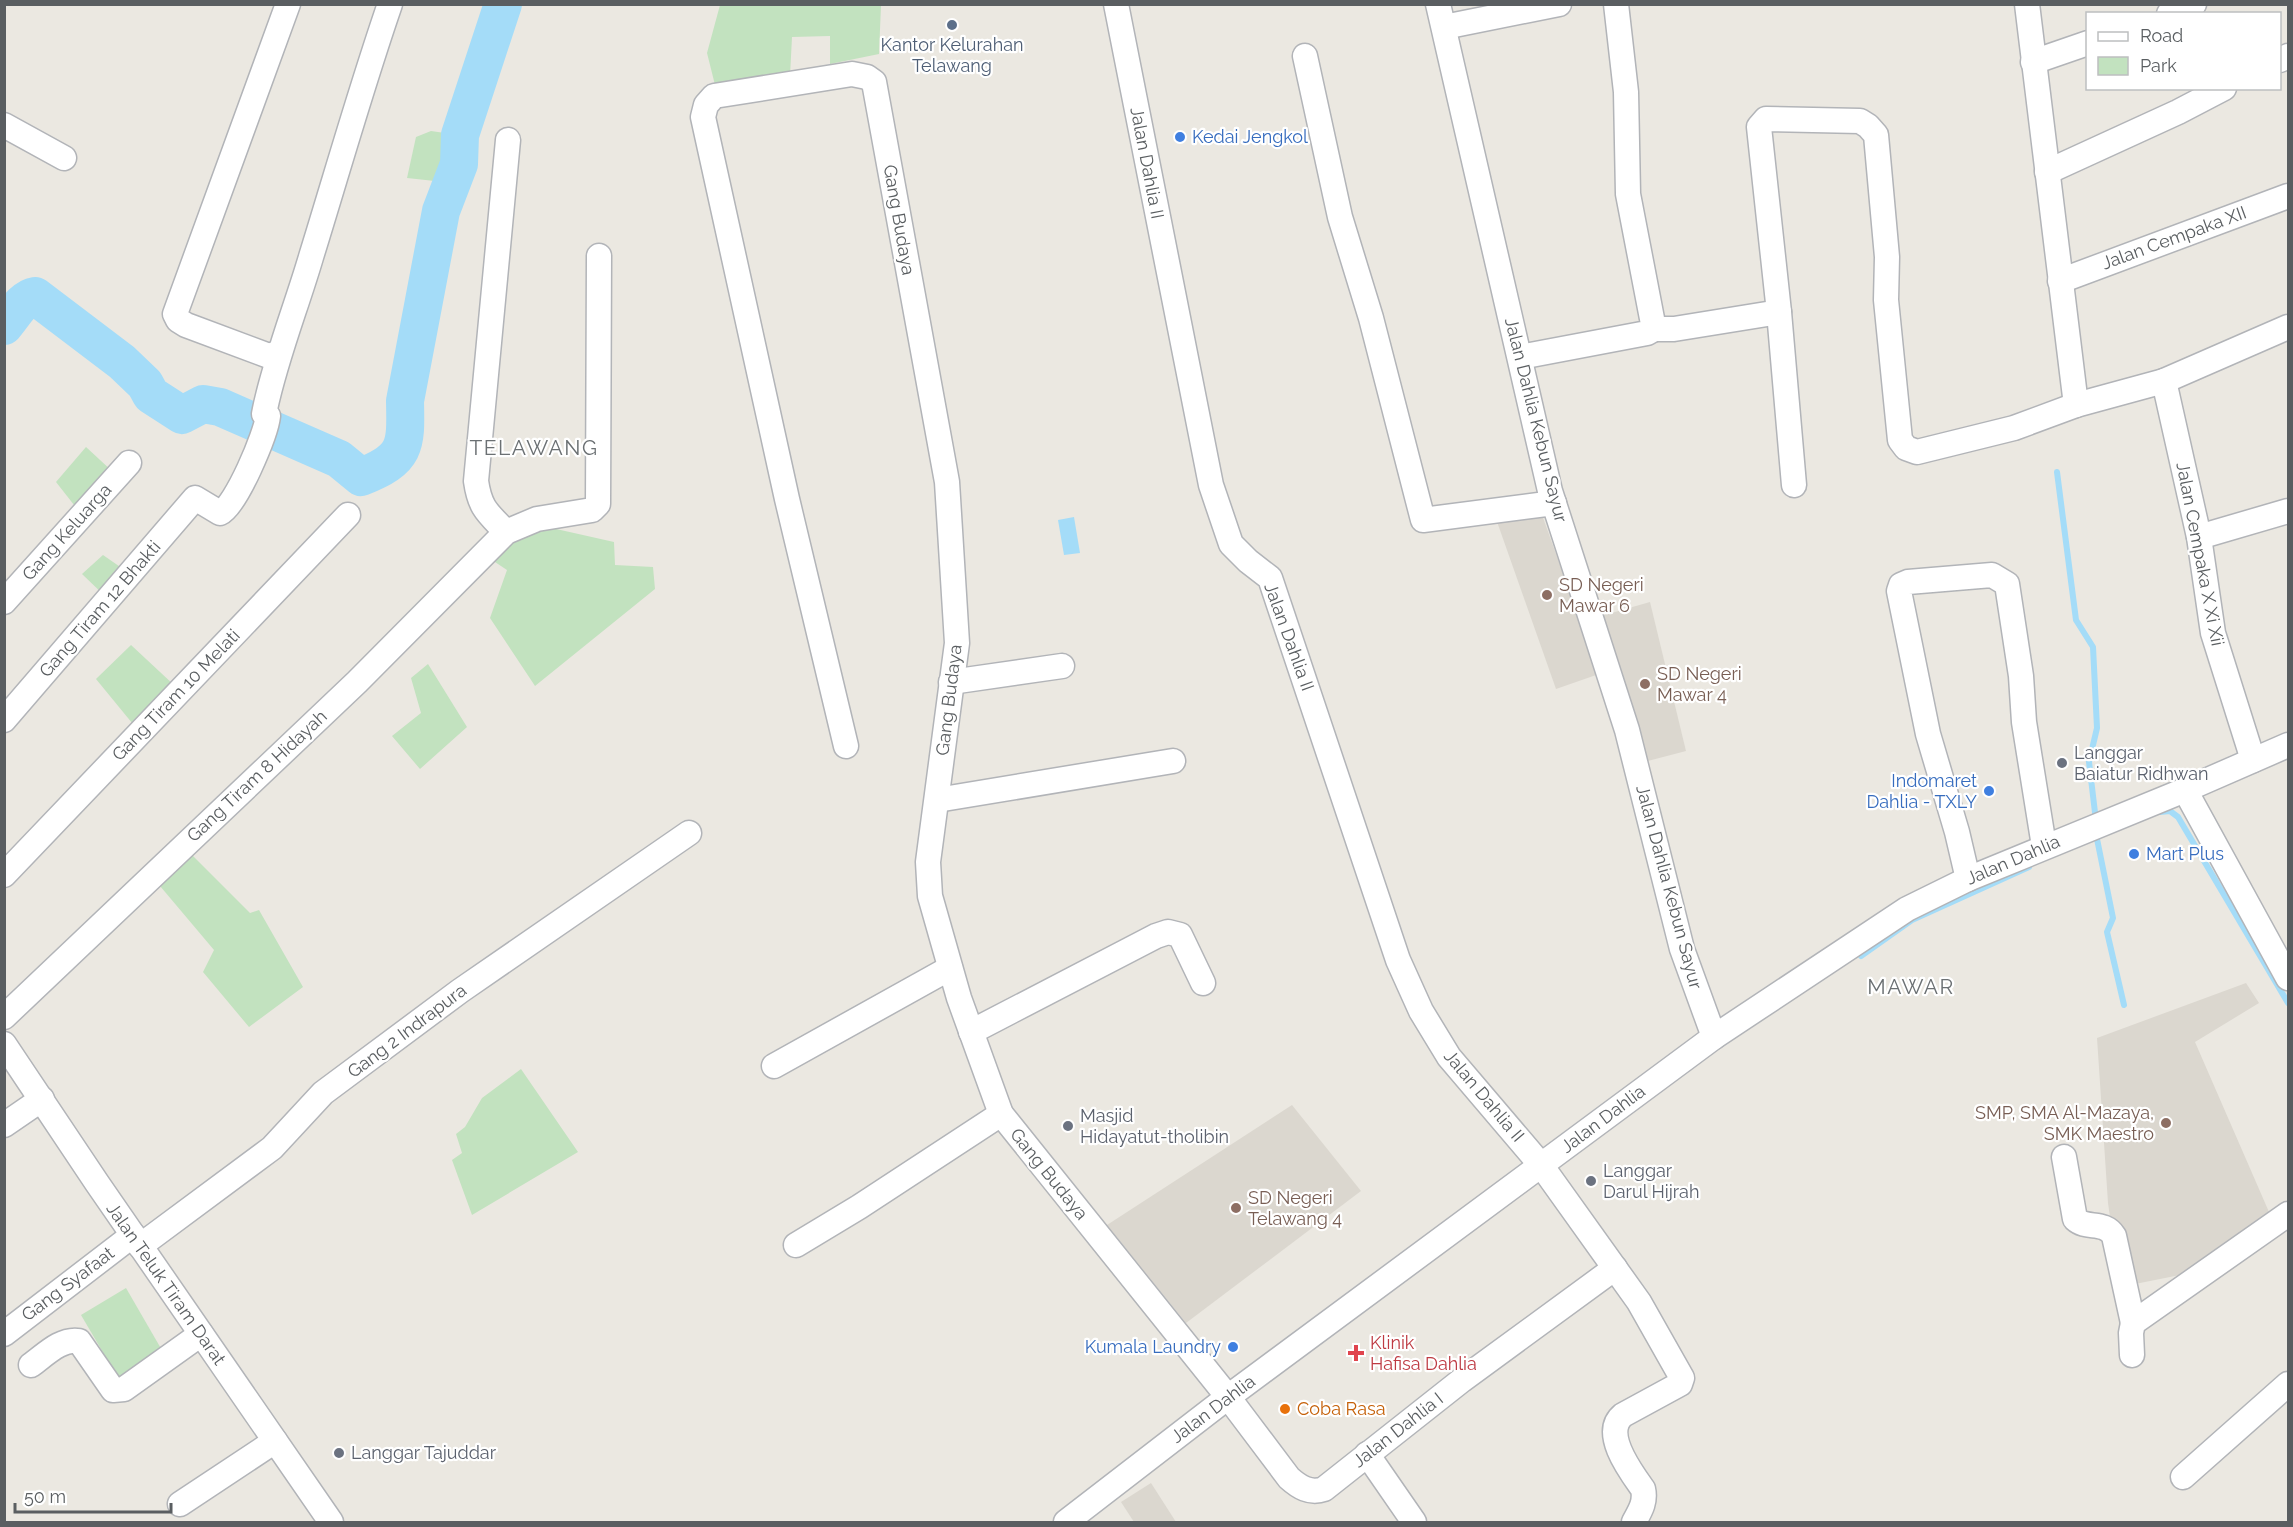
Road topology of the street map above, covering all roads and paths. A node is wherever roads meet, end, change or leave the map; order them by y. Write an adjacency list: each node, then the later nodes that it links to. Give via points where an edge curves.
1 (288, 4): 24 (street, via 175,314 178,320 196,329 269,356)
2 (390, 4): 24 (street)
3 (1116, 4): 61 (street, Jalan Dahlia II, via 1210,484 1232,544 1270,578 1398,960 1421,1011 1449,1057)
4 (1559, 4): 9 (street)
5 (1616, 4): 23 (street, via 1626,92 1628,194)
6 (2027, 4): 12 (street)
7 (2194, 4): 8 (street)
8 (2174, 12)
9 (1441, 16): 25 (street, Jalan Dahlia Kebun Sayur)
10 (2086, 44): 12 (street)
11 (1305, 56): 30 (street, via 1340,217 1371,318 1423,520)
12 (2033, 62): 17 (street)
13 (2220, 90): 17 (street)
14 (4, 125): 16 (street)
15 (508, 140): 33 (street, via 476,481 482,507)
16 (64, 158)
17 (2047, 172): 20 (street)
18 (2289, 196): 20 (street, Jalan Cempaka XII)
19 (598, 256): 33 (street, via 598,504 592,510 537,519)
20 (2060, 281): 27 (street)
21 (1779, 312): 23 (street); 27 (street, via 1760,123 1766,119 1860,121 1876,135 1887,257 1886,300 1900,440 1906,448 1917,452 2014,428); 29 (street)
22 (2289, 327): 26 (street)
23 (1654, 329): 25 (street)
24 (278, 353): 38 (street, Gang Tiram 12 Bhakti, via 264,414 268,416 266,427 243,482 224,512 195,498)
25 (1520, 357): 30 (street, Jalan Dahlia Kebun Sayur)
26 (2164, 381): 27 (street); 34 (street, Jalan Cempaka X Xi Xii)
27 (2076, 405)
28 (129, 463): 35 (street, Gang Keluarga)
29 (1794, 485)
30 (1554, 503): 54 (street, Jalan Dahlia Kebun Sayur, via 1627,730 1682,949)
31 (2289, 511): 34 (street)
32 (348, 515): 47 (street, Gang Tiram 10 Melati)
33 (506, 532): 52 (street, Gang Tiram 8 Hidayah, via 357,682)
34 (2199, 537): 41 (street, Jalan Cempaka X Xi Xii, via 2212,633)
35 (4, 602)
36 (1062, 666): 37 (street)
37 (951, 682): 40 (street, Gang Budaya, via 957,643 947,482 874,82 852,74 714,96 703,117); 44 (street, Gang Budaya)
38 (4, 720)
39 (2289, 745): 41 (street, Jalan Dahlia)
40 (846, 746)
41 (2253, 760): 43 (street, Jalan Dahlia)
42 (1173, 761): 44 (street)
43 (2185, 790): 46 (street, Jalan Dahlia); 50 (street)
44 (937, 800): 49 (street, Gang Budaya, via 928,862 930,896)
45 (689, 833): 63 (street, Gang 2 Indrapura, via 460,991 323,1093 272,1148)
46 (2044, 846): 48 (street, Jalan Dahlia); 48 (street, via 2007,584 1992,574 1901,585 1899,591 1928,734)
47 (4, 875)
48 (1968, 879): 54 (street, Jalan Dahlia, via 1907,909)
49 (950, 968): 53 (street, Gang Budaya); 56 (street)
50 (2289, 978)
51 (1203, 983): 53 (street, via 1180,935 1168,932)
52 (4, 1017)
53 (971, 1032): 58 (street, Gang Budaya)
54 (1714, 1037): 61 (street, Jalan Dahlia)
55 (4, 1044): 57 (street, Jalan Teluk Tiram Darat)
56 (774, 1066)
57 (42, 1099): 59 (street); 63 (street, Jalan Teluk Tiram Darat)
58 (1001, 1114): 64 (street); 72 (street, Gang Budaya)
59 (4, 1125)
60 (2064, 1157): 66 (street, via 2075,1219 2103,1226 2114,1236)
61 (1541, 1165): 65 (street); 72 (street, Jalan Dahlia)
62 (2289, 1214): 66 (street)
63 (136, 1241): 67 (street, Gang Syafaat); 68 (street, Jalan Teluk Tiram Darat)
64 (796, 1245)
65 (1615, 1268): 74 (street, Jalan Dahlia I); 80 (street, via 1639,1302 1682,1380 1617,1421 1619,1451 1643,1489 1645,1500)
66 (2133, 1323): 69 (street)
67 (4, 1334)
68 (201, 1334): 70 (street, via 118,1391 113,1390 79,1341 61,1344); 73 (street, Jalan Teluk Tiram Darat)
69 (2132, 1355)
70 (31, 1365)
71 (2289, 1384): 75 (street)
72 (1228, 1397): 74 (street, Jalan Dahlia I, via 1289,1478 1304,1489 1324,1489); 78 (street, Jalan Dahlia)
73 (275, 1441): 76 (street); 77 (street, Jalan Teluk Tiram Darat)
74 (1367, 1454): 79 (street)
75 (2183, 1478)
76 (180, 1504)
77 (331, 1522)
78 (1066, 1522)
79 (1414, 1522)
80 (1634, 1522)

